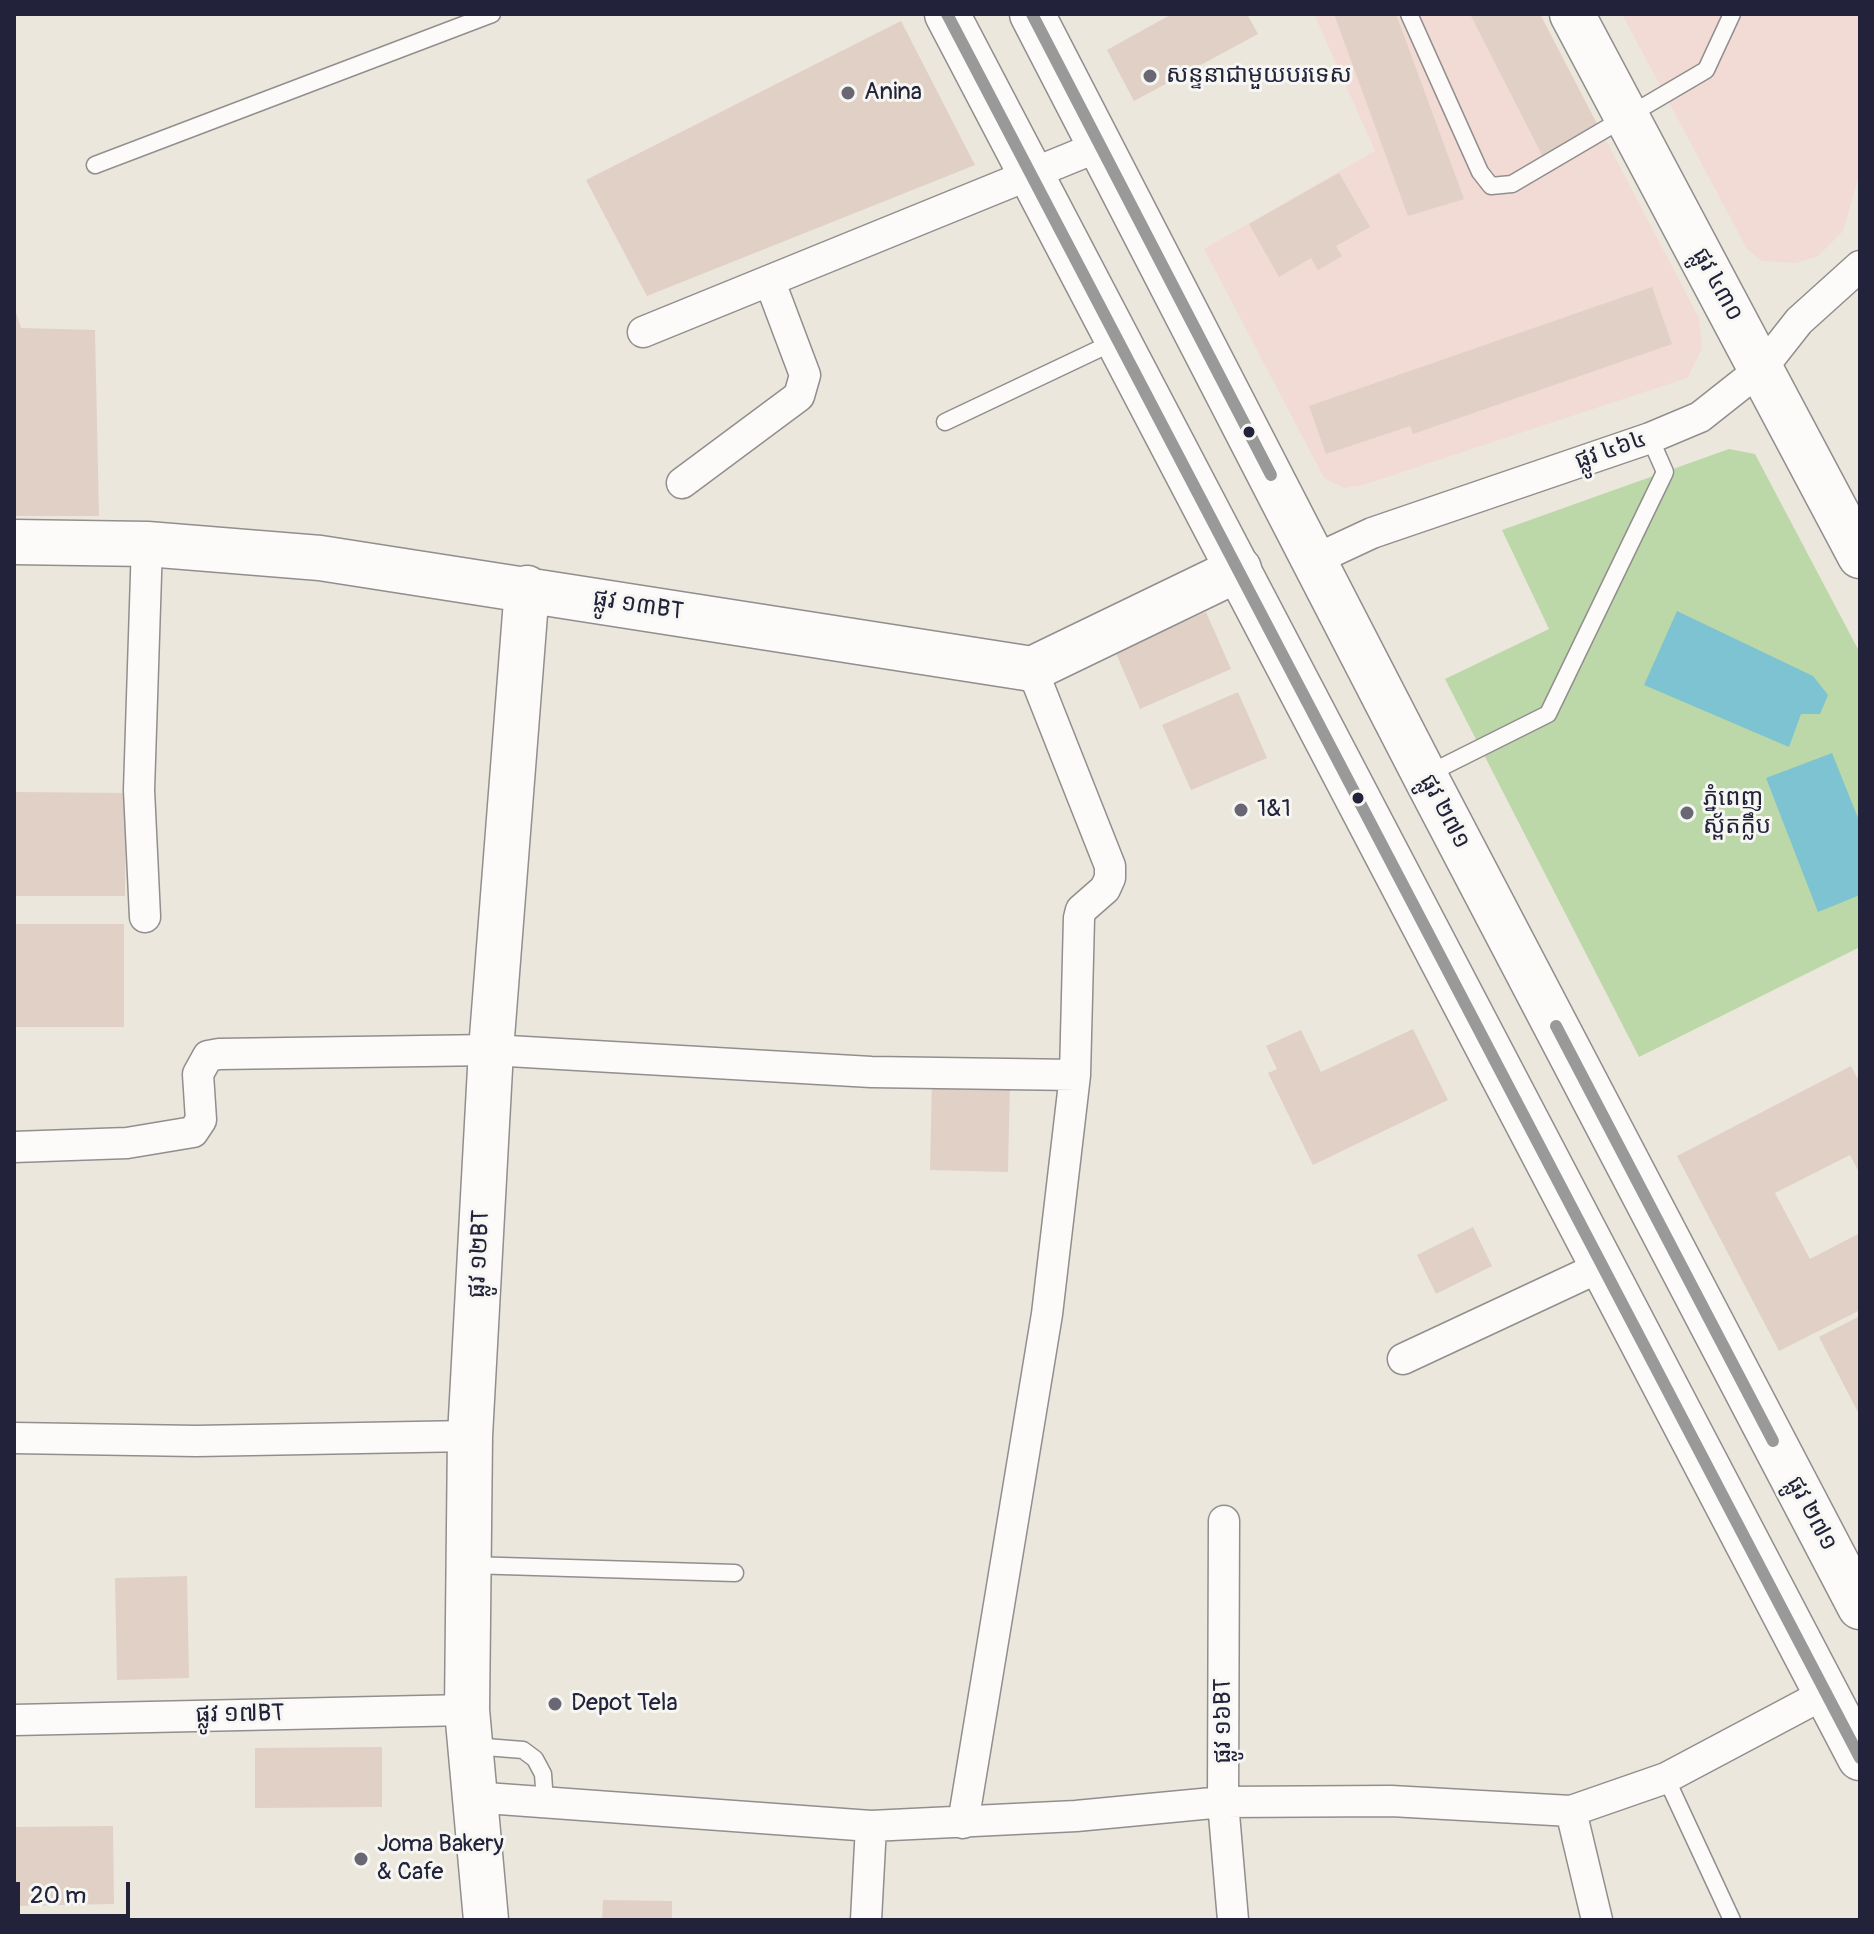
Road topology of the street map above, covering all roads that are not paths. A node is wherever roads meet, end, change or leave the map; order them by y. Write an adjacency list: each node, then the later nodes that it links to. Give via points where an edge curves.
1 (492, 14): 9 (lane)
2 (947, 14): 10 (main road)
3 (1409, 14): 7 (lane, via 1491,186 1512,184)
4 (1572, 14): 7 (main road, ផ្លូវ ៤៣០)
5 (1732, 14): 7 (lane, via 1706,70)
6 (1040, 20): 8 (main road, ផ្លូវ ២៧១)
7 (1626, 118): 15 (main road, ផ្លូវ ៤៣០)
8 (1100, 146): 10 (street); 22 (main road, ផ្លូវ ២៧១)
9 (95, 165)
10 (1031, 173): 12 (street); 14 (main road)
11 (1860, 266): 15 (street, ផ្លូវ ៤៦៤, via 1799,321)
12 (770, 282): 13 (street); 18 (street, via 805,375 799,396)
13 (643, 332)
14 (1119, 339): 16 (lane); 23 (main road)
15 (1762, 368): 17 (street, ផ្លូវ ៤៦៤, via 1700,417); 21 (main road, ផ្លូវ ៤៣០)
16 (945, 422)
17 (1650, 438): 22 (street, ផ្លូវ ៤៦៤, via 1372,533); 26 (lane, via 1665,472 1548,714)
18 (682, 483)
19 (14, 542): 20 (main road, ផ្លូវ ១៣BT)
20 (147, 544): 24 (main road, ផ្លូវ ១៣BT, via 320,558); 27 (street, via 139,790)
21 (1860, 556)
22 (1314, 560): 26 (main road, ផ្លូវ ២៧១)
23 (1239, 569): 25 (main road); 31 (main road)
24 (527, 588): 25 (main road, ផ្លូវ ១៣BT); 28 (main road, ផ្លូវ ១២BT)
25 (1032, 669): 29 (street, via 1110,866 1105,889 1087,902 1079,918)
26 (1425, 776): 38 (main road, ផ្លូវ ២៧១)
27 (145, 917)
28 (491, 1050): 29 (street, via 871,1072); 30 (street, via 208,1056 198,1074 201,1120 193,1132 127,1143); 33 (main road, ផ្លូវ ១២BT)
29 (1075, 1075): 48 (street, via 1047,1314)
30 (14, 1147)
31 (1600, 1267): 32 (street); 39 (main road)
32 (1403, 1359)
33 (470, 1436): 34 (street); 36 (main road, ផ្លូវ ១២BT)
34 (14, 1438)
35 (1224, 1521): 46 (street, ផ្លូវ ១៦BT)
36 (466, 1564): 37 (lane); 41 (main road, ផ្លូវ ១២BT)
37 (735, 1573)
38 (1860, 1607)
39 (1826, 1693): 42 (main road); 43 (street)
40 (14, 1720): 41 (street, ផ្លូវ ១៧BT)
41 (468, 1728): 44 (main road, ផ្លូវ ១២BT); 45 (lane, via 535,1759 543,1774)
42 (1860, 1758)
43 (1666, 1778): 47 (street); 54 (lane)
44 (472, 1797): 45 (street); 50 (main road, ផ្លូវ ១២BT)
45 (545, 1802): 49 (street)
46 (1223, 1802): 47 (street, via 1391,1801); 48 (street); 52 (street, ផ្លូវ ១៦BT)
47 (1571, 1811): 53 (street)
48 (963, 1823): 49 (street)
49 (871, 1826): 51 (street)
50 (486, 1920)
51 (866, 1920)
52 (1233, 1920)
53 (1597, 1920)
54 (1732, 1920)

